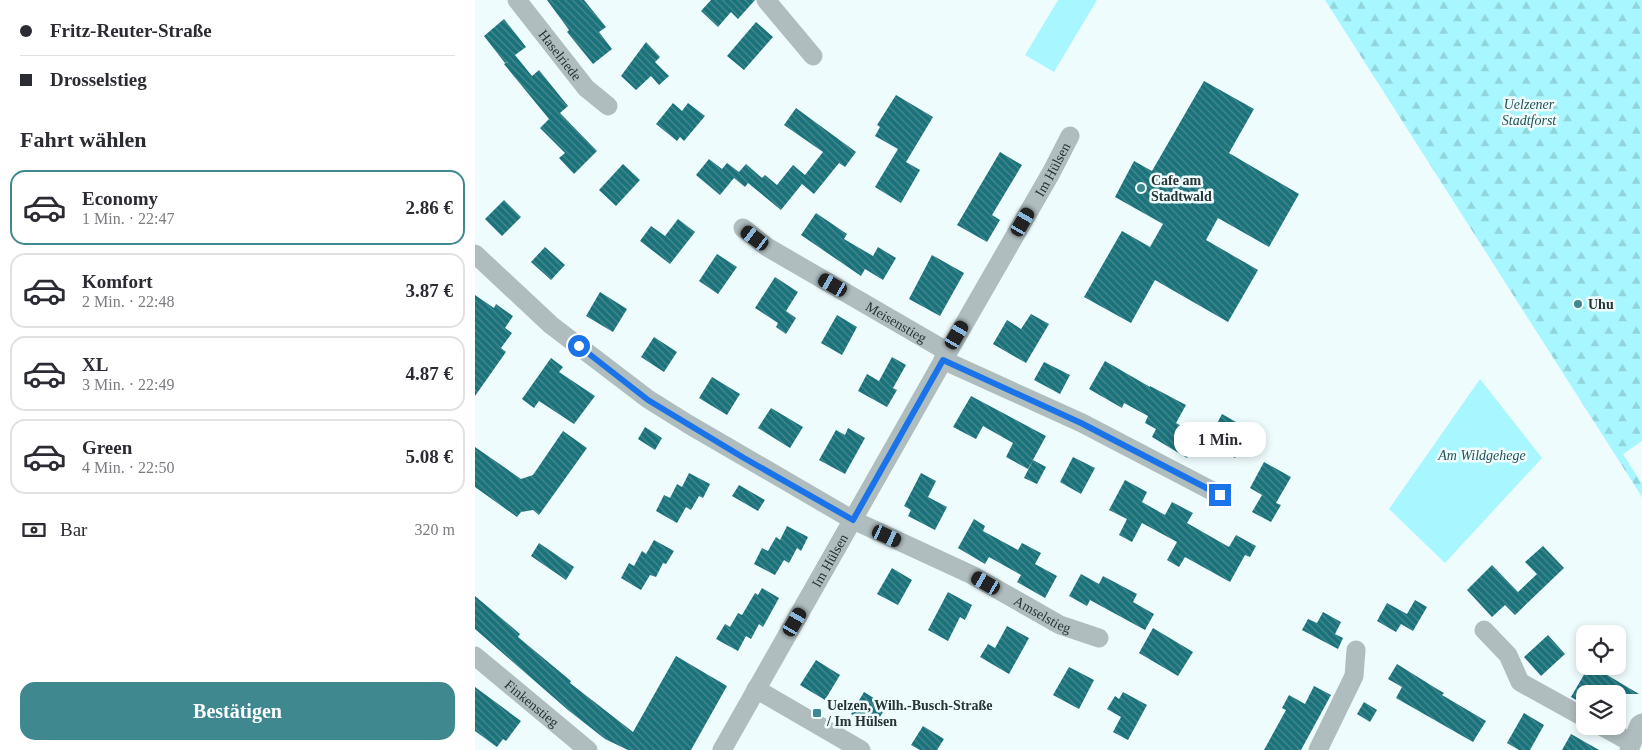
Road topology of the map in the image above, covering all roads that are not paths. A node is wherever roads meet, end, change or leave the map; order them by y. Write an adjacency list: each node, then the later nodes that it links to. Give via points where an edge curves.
1 (517, 0): 4 (street, Haselriede, via 586,88)
2 (766, 0): 3 (street)
3 (813, 56)
4 (608, 106)
5 (1070, 136): 8 (street, Im Hülsen)
6 (743, 228): 8 (street, Meisenstieg, via 767,247)
7 (475, 254): 10 (street, Amselstieg, via 551,325 648,400)
8 (945, 356): 9 (street, Meisenstieg); 10 (street, Im Hülsen)
9 (1220, 495)
10 (853, 520): 12 (street, Amselstieg, via 972,575 1060,625); 15 (street, Im Hülsen)
11 (1485, 630): 16 (street, via 1508,655 1520,682)
12 (1099, 638)
13 (1356, 650): 23 (street, via 1354,676)
14 (475, 656): 20 (street, Finkenstieg)
15 (756, 689): 21 (street, Im Hülsen); 22 (street)
16 (1576, 713)
17 (1642, 722): 19 (street)
18 (1614, 735): 19 (street)
19 (1631, 746)
20 (588, 750)
21 (722, 750)
22 (861, 750)
23 (1318, 750)

